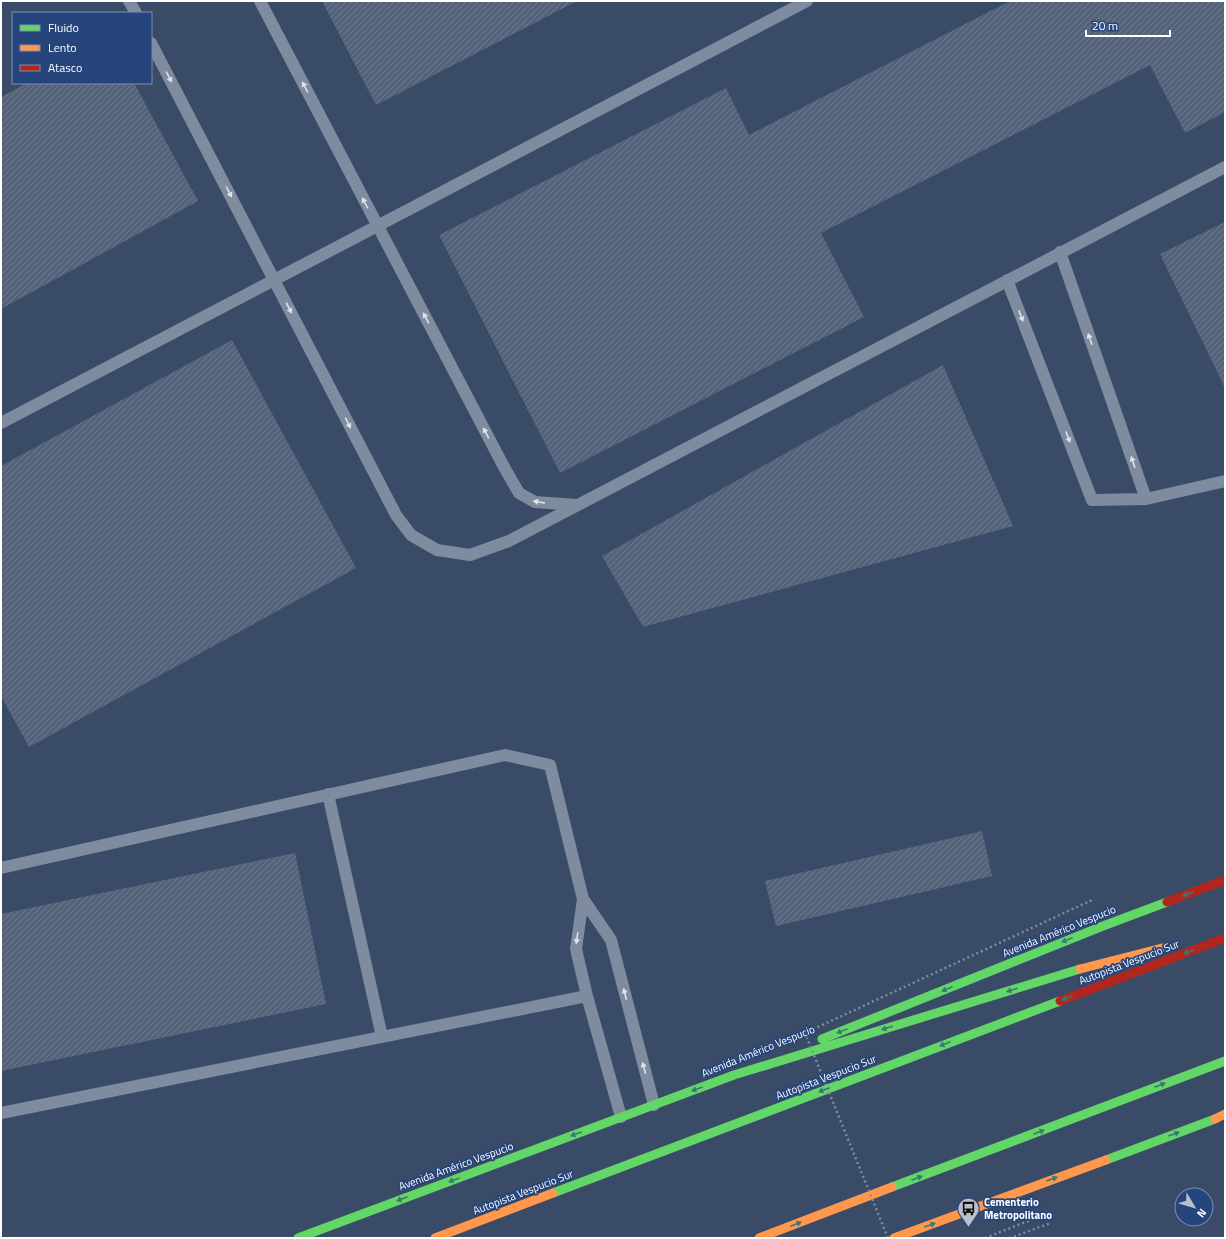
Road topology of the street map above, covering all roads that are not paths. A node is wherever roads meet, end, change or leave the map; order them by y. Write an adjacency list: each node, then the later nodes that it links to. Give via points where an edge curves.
1 (129, 1): 4 (lane)
2 (260, 1): 7 (lane, one-way to 2)
3 (807, 1): 7 (lane)
4 (135, 12)
5 (152, 44): 9 (lane, one-way to 9)
6 (1225, 167): 8 (lane)
7 (377, 226): 9 (lane); 14 (lane, one-way to 7, via 535,502 519,493)
8 (1060, 252): 10 (lane); 13 (lane, one-way to 8)
9 (274, 279): 11 (lane); 14 (lane, one-way to 14, via 396,515 411,535 437,550 470,555 509,541)
10 (1007, 280): 13 (lane, one-way to 13, via 1092,500); 14 (lane)
11 (1, 423)
12 (1225, 481): 13 (lane)
13 (1146, 499)
14 (578, 505)
15 (328, 794): 16 (lane); 18 (lane, via 506,755 550,765); 24 (lane)
16 (1, 868)
17 (1225, 880): 26 (main road, Avenida Américo Vespucio, one-way to 26, via 1103,926)
18 (583, 899): 23 (lane, one-way to 23, via 576,949); 27 (lane, one-way to 18, via 611,940)
19 (1225, 932): 21 (main road)
20 (1225, 938): 32 (main road, Autopista Vespucio Sur, one-way to 32)
21 (1195, 940)
22 (1173, 946): 26 (main road, one-way to 26, via 1070,972)
23 (587, 996): 24 (lane); 30 (lane)
24 (382, 1037): 28 (lane)
25 (1225, 1060): 33 (main road, one-way to 25)
26 (734, 1075): 27 (main road, Avenida Américo Vespucio, one-way to 27)
27 (654, 1105): 30 (main road, Avenida Américo Vespucio)
28 (1, 1113)
29 (1225, 1115): 34 (main road, one-way to 29)
30 (621, 1117): 31 (main road, Avenida Américo Vespucio, one-way to 31)
31 (298, 1238)
32 (435, 1238)
33 (759, 1238)
34 (894, 1238)

